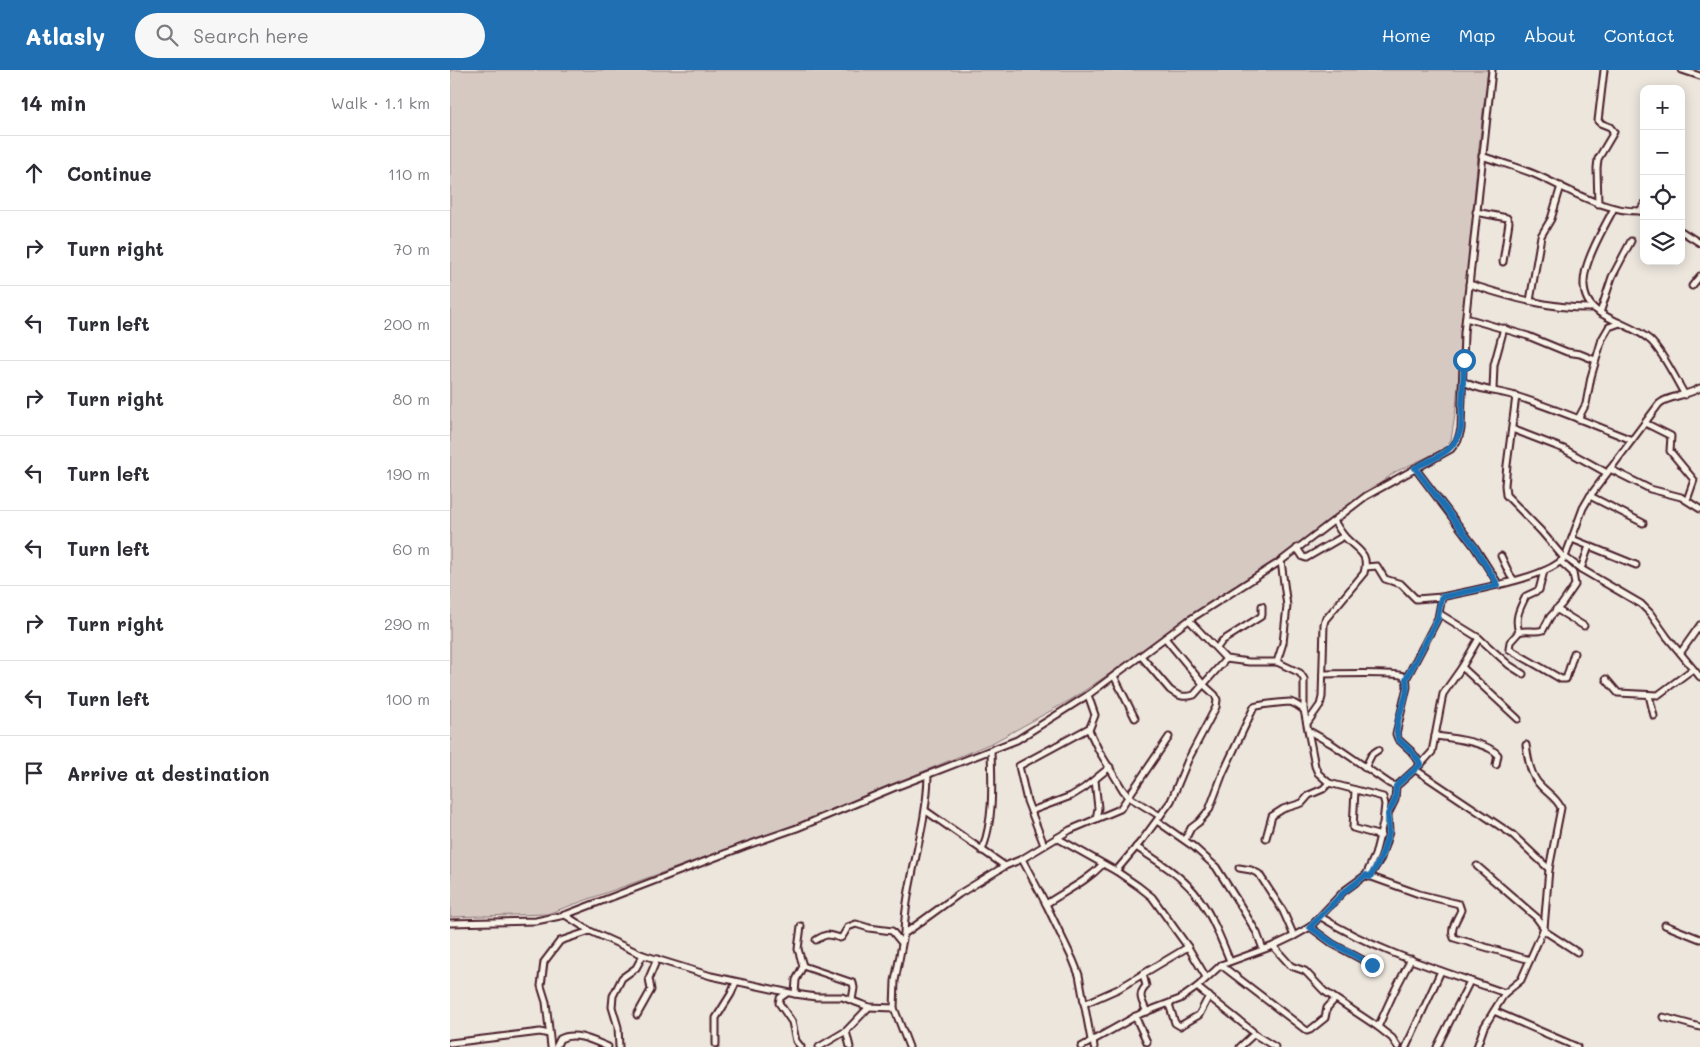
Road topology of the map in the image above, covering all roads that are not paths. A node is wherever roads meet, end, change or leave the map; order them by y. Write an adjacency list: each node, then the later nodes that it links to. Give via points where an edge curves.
1 (1492, 70): 5 (street)
2 (1604, 70): 7 (street, via 1598,120 1614,132 1596,168)
3 (1682, 70): 4 (street)
4 (1700, 76)
5 (1482, 156): 6 (street); 10 (street)
6 (1561, 186): 7 (street); 18 (street, via 1551,219 1540,236)
7 (1598, 204): 8 (street)
8 (1614, 208): 9 (street); 19 (street, via 1592,251 1586,271 1586,296)
9 (1640, 211)
10 (1476, 212): 14 (street, via 1508,218); 16 (street)
11 (1685, 234): 13 (street)
12 (1631, 241): 20 (street, via 1612,277)
13 (1700, 243)
14 (1503, 262)
15 (1700, 276): 17 (street)
16 (1469, 284): 18 (street); 21 (street)
17 (1692, 286)
18 (1530, 302): 19 (street)
19 (1593, 308): 20 (street)
20 (1600, 313): 22 (street)
21 (1466, 318): 23 (street); 25 (street)
22 (1620, 323): 24 (street, via 1605,332); 28 (street, via 1656,346)
23 (1504, 328): 24 (street); 27 (street, via 1496,357)
24 (1595, 360): 30 (street, via 1586,404)
25 (1463, 381): 27 (street); 34 (street, via 1458,440 1452,448)
26 (1700, 388): 28 (street)
27 (1493, 390): 29 (street)
28 (1685, 395): 31 (street, via 1663,400)
29 (1516, 396): 30 (street); 32 (street)
30 (1578, 419): 33 (street)
31 (1645, 422): 33 (street); 37 (street, via 1671,436 1670,451 1694,480)
32 (1512, 428): 35 (street, via 1564,448); 46 (street, via 1506,495)
33 (1632, 440): 35 (street)
34 (1415, 468): 39 (street, via 1366,496); 53 (street)
35 (1609, 471): 36 (street); 37 (street, via 1650,489)
36 (1590, 496): 40 (street); 42 (street)
37 (1687, 500): 38 (street)
38 (1700, 509)
39 (1334, 521): 41 (street); 44 (street)
40 (1642, 523)
41 (1344, 536): 44 (street, via 1306,558); 49 (street, via 1363,554)
42 (1572, 539): 43 (street); 46 (street)
43 (1588, 546): 48 (street); 50 (street)
44 (1297, 548): 47 (street)
45 (1501, 556): 52 (street)
46 (1563, 559): 50 (street); 51 (street); 56 (street, via 1573,573 1575,585)
47 (1281, 561): 58 (street); 69 (street, via 1286,606)
48 (1636, 565)
49 (1366, 567): 54 (street, via 1377,566 1385,579 1401,584 1416,599); 72 (street, via 1364,574 1324,624)
50 (1580, 569): 65 (street, via 1641,604)
51 (1544, 571): 52 (street); 61 (street, via 1540,590 1526,596 1517,614)
52 (1514, 580): 53 (street)
53 (1498, 585): 54 (street)
54 (1442, 597): 57 (street)
55 (1262, 606): 64 (street, via 1260,617 1222,641)
56 (1556, 609): 60 (street); 61 (street, via 1543,630)
57 (1440, 614): 63 (street); 76 (street)
58 (1189, 620): 62 (street); 64 (street)
59 (1700, 625): 65 (street)
60 (1584, 626)
61 (1519, 632): 66 (street, via 1510,642 1510,651 1561,679 1566,679)
62 (1165, 638): 67 (street); 78 (street)
63 (1479, 638): 70 (street); 73 (street)
64 (1217, 648): 68 (street)
65 (1681, 652): 71 (street)
66 (1574, 653)
67 (1141, 656): 74 (street); 78 (street, via 1175,694 1194,695)
68 (1226, 660): 69 (street); 78 (street)
69 (1277, 662): 81 (street, via 1294,669 1304,679)
70 (1462, 667): 84 (street); 88 (street, via 1443,694)
71 (1694, 669): 75 (street); 80 (street, via 1662,693)
72 (1324, 674): 76 (street, via 1392,674); 85 (street, via 1320,705)
73 (1523, 674)
74 (1114, 676): 79 (street); 83 (street)
75 (1700, 677)
76 (1406, 679): 93 (street, via 1396,734)
77 (1606, 679): 80 (street, via 1618,693)
78 (1203, 684): 107 (street, via 1215,695 1216,707 1171,801)
79 (1088, 695): 86 (street, via 1095,715); 92 (street, via 1017,740)
80 (1649, 695): 82 (street)
81 (1304, 710): 85 (street); 111 (street, via 1289,702 1254,707 1222,773 1209,810 1191,828)
82 (1654, 716)
83 (1135, 718)
84 (1518, 719)
85 (1308, 722): 87 (street)
86 (1089, 728): 95 (street); 105 (street, via 1019,766)
87 (1309, 730): 96 (street); 100 (street, via 1315,766)
88 (1436, 736): 93 (street, via 1432,752); 94 (street, via 1492,749 1498,755)
89 (1169, 737): 103 (street)
90 (1526, 745): 120 (street, via 1536,781 1559,802 1561,808)
91 (1378, 750): 96 (street, via 1369,758)
92 (991, 751): 98 (street); 114 (street, via 991,815)
93 (1421, 764): 97 (street)
94 (1496, 765)
95 (1110, 768): 99 (street); 103 (street)
96 (1365, 768): 101 (street)
97 (1416, 770): 101 (street); 120 (street, via 1513,835)
98 (928, 775): 104 (street); 124 (street, via 797,828)
99 (1095, 780): 105 (street, via 1072,796); 106 (street)
100 (1329, 783): 102 (street); 110 (street, via 1302,802 1272,816)
101 (1396, 786): 122 (street, via 1395,800 1388,814 1389,832 1381,858)
102 (1356, 790): 108 (street, via 1379,795 1384,800); 108 (street, via 1353,828)
103 (1129, 797): 106 (street, via 1120,809); 107 (street)
104 (926, 811): 114 (street); 132 (street, via 907,897)
105 (1031, 811): 112 (street)
106 (1096, 819): 109 (street)
107 (1158, 819): 111 (street); 113 (street)
108 (1381, 836): 122 (street)
109 (1057, 838): 112 (street); 116 (street)
110 (1266, 838)
111 (1185, 840): 139 (street, via 1216,868 1253,926)
112 (1044, 845): 115 (street)
113 (1136, 847): 121 (street); 144 (street, via 1194,891)
114 (982, 851): 117 (street)
115 (1022, 859): 117 (street); 123 (street)
116 (1102, 865): 121 (street); 123 (street, via 1087,879)
117 (1005, 866): 132 (street)
118 (1477, 866): 130 (street, via 1530,912)
119 (1239, 868): 133 (street, via 1259,874 1283,911)
120 (1549, 869): 130 (street)
121 (1116, 871): 138 (street, via 1152,897)
122 (1368, 876): 125 (street, via 1339,896); 145 (street, via 1459,904 1462,910 1452,930 1454,938)
123 (1046, 904): 161 (street, via 1074,960)
124 (565, 914): 126 (street, via 536,921); 131 (street)
125 (1321, 917): 129 (street); 143 (street, via 1358,938)
126 (450, 923)
127 (1665, 925): 134 (street)
128 (801, 926): 148 (street, via 798,949)
129 (1310, 927): 133 (street); 147 (street)
130 (1543, 929): 140 (street); 145 (street)
131 (590, 932): 141 (street); 173 (street, via 560,941 544,962 541,986)
132 (904, 934): 136 (street)
133 (1294, 936): 137 (street)
134 (1700, 938)
135 (816, 940): 136 (street, via 830,934 840,938 850,925 856,924 892,931)
136 (901, 942): 164 (street)
137 (1272, 946): 139 (street); 159 (street, via 1291,966 1305,971)
138 (1188, 947): 150 (street); 151 (street)
139 (1263, 949): 144 (street)
140 (1577, 952)
141 (642, 955): 142 (street); 182 (street, via 636,968 622,978 613,996)
142 (657, 959): 153 (street); 167 (street, via 649,978 651,990)
143 (1411, 959): 149 (street); 170 (street)
144 (1230, 960): 146 (street)
145 (1530, 960): 156 (street, via 1521,980)
146 (1221, 965): 151 (street); 159 (street, via 1307,1031 1325,1018 1327,1008)
147 (1372, 965)
148 (803, 966): 157 (street, via 796,980); 160 (street, via 853,983)
149 (1441, 972): 152 (street); 192 (street)
150 (1143, 974): 161 (street); 166 (street, via 1147,984 1140,995)
151 (1206, 977): 154 (street)
152 (1470, 980): 156 (street); 193 (street)
153 (736, 982): 155 (street); 178 (street, via 716,1018)
154 (1197, 987): 158 (street); 162 (street)
155 (787, 993): 157 (street); 183 (street, via 779,1003 792,1022 796,1041)
156 (1505, 993): 165 (street)
157 (796, 994): 160 (street)
158 (1208, 996): 162 (street, via 1199,1016 1180,1026 1175,1023); 174 (street)
159 (1335, 999): 170 (street)
160 (852, 1000): 163 (street)
161 (1084, 1004): 175 (street)
162 (1170, 1004): 166 (street)
163 (869, 1007): 164 (street); 172 (street)
164 (894, 1008): 186 (street)
165 (1494, 1011): 194 (street); 195 (street)
166 (1147, 1012): 168 (street)
167 (637, 1014)
168 (1136, 1016): 175 (street); 176 (street)
169 (1663, 1017): 171 (street)
170 (1378, 1027): 191 (street)
171 (1700, 1027)
172 (846, 1031): 184 (street); 185 (street)
173 (549, 1034): 177 (street, via 540,1032); 179 (street)
174 (1254, 1034): 189 (street); 190 (street)
175 (1092, 1040): 187 (street); 188 (street)
176 (1147, 1042)
177 (450, 1043)
178 (716, 1044)
179 (550, 1047)
180 (556, 1047): 181 (street, via 560,1039 574,1036)
181 (608, 1047)
182 (619, 1047)
183 (801, 1047)
184 (819, 1047)
185 (850, 1047)
186 (910, 1047)
187 (1082, 1047)
188 (1094, 1047)
189 (1240, 1047)
190 (1275, 1047)
191 (1398, 1047)
192 (1406, 1047)
193 (1437, 1047)
194 (1477, 1047)
195 (1577, 1047)

